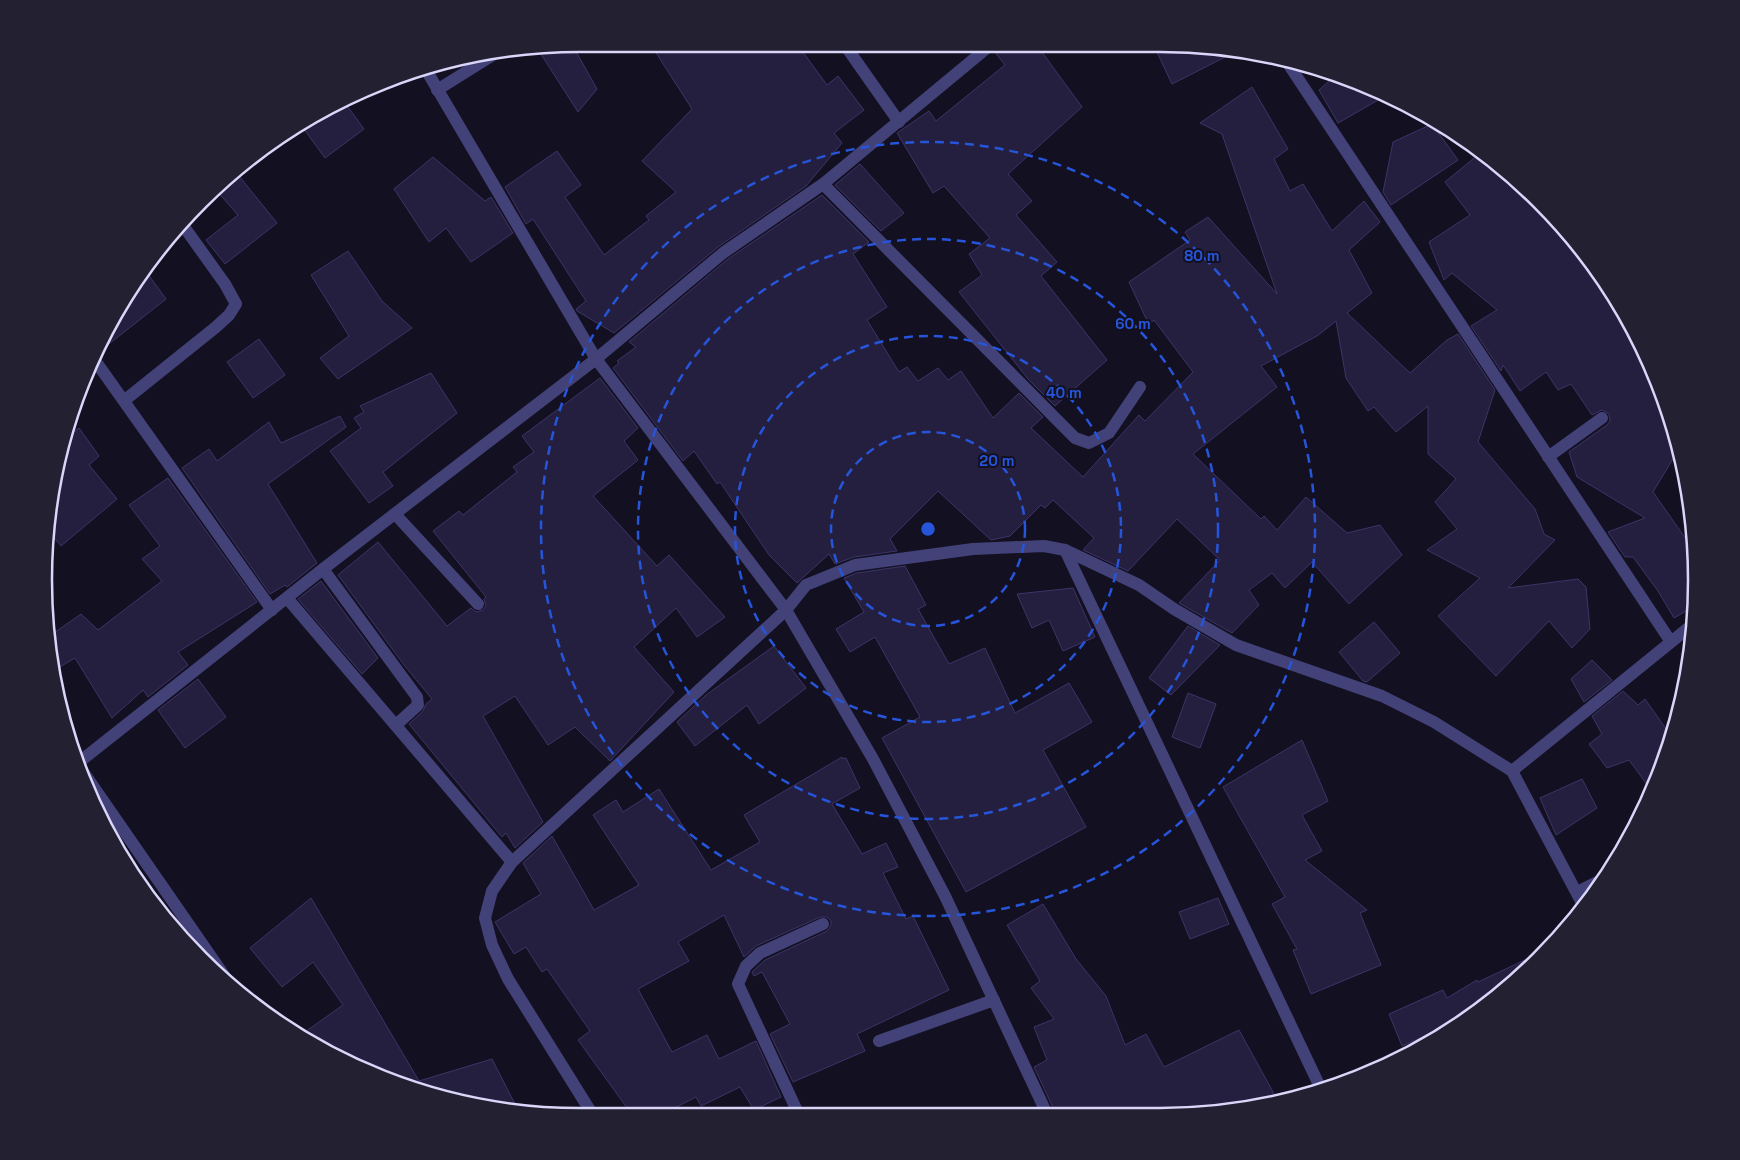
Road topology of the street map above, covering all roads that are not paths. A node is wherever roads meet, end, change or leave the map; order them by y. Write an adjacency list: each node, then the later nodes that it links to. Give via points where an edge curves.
1 (850, 52): 7 (street)
2 (981, 52): 7 (street)
3 (481, 62): 6 (street)
4 (1292, 69): 15 (street)
5 (428, 74): 6 (street)
6 (437, 90): 10 (street)
7 (899, 122): 8 (street)
8 (823, 184): 10 (street, via 723,253); 12 (street, via 1075,438 1089,443 1109,433)
9 (186, 229): 13 (street, via 236,304 230,315)
10 (596, 359): 16 (street); 22 (street)
11 (99, 365): 13 (street)
12 (1140, 387)
13 (125, 400): 21 (street)
14 (1602, 418): 15 (street)
15 (1548, 457): 24 (street)
16 (394, 514): 18 (street); 20 (street)
17 (1065, 550): 22 (street, via 1044,546 973,549 855,565 806,585); 27 (street, via 1138,585 1236,645 1382,696 1434,722); 37 (street)
18 (324, 569): 19 (street); 25 (street, via 418,697 418,705)
19 (287, 598): 21 (street); 25 (street)
20 (478, 604)
21 (272, 610): 26 (street)
22 (786, 610): 29 (street); 35 (street, via 882,776 945,896)
23 (1685, 631): 24 (street)
24 (1671, 642): 27 (street)
25 (396, 725): 29 (street)
26 (84, 759)
27 (1512, 771): 31 (street)
28 (98, 793): 34 (street)
29 (512, 862): 38 (street, via 492,891 485,918 492,945 508,979)
30 (1590, 885): 31 (street)
31 (1577, 892): 32 (street)
32 (1580, 899)
33 (822, 924): 39 (street, via 760,953 746,966 738,984)
34 (212, 957)
35 (994, 1000): 36 (street); 40 (street)
36 (879, 1041)
37 (1318, 1084)
38 (589, 1108)
39 (796, 1108)
40 (1044, 1108)

